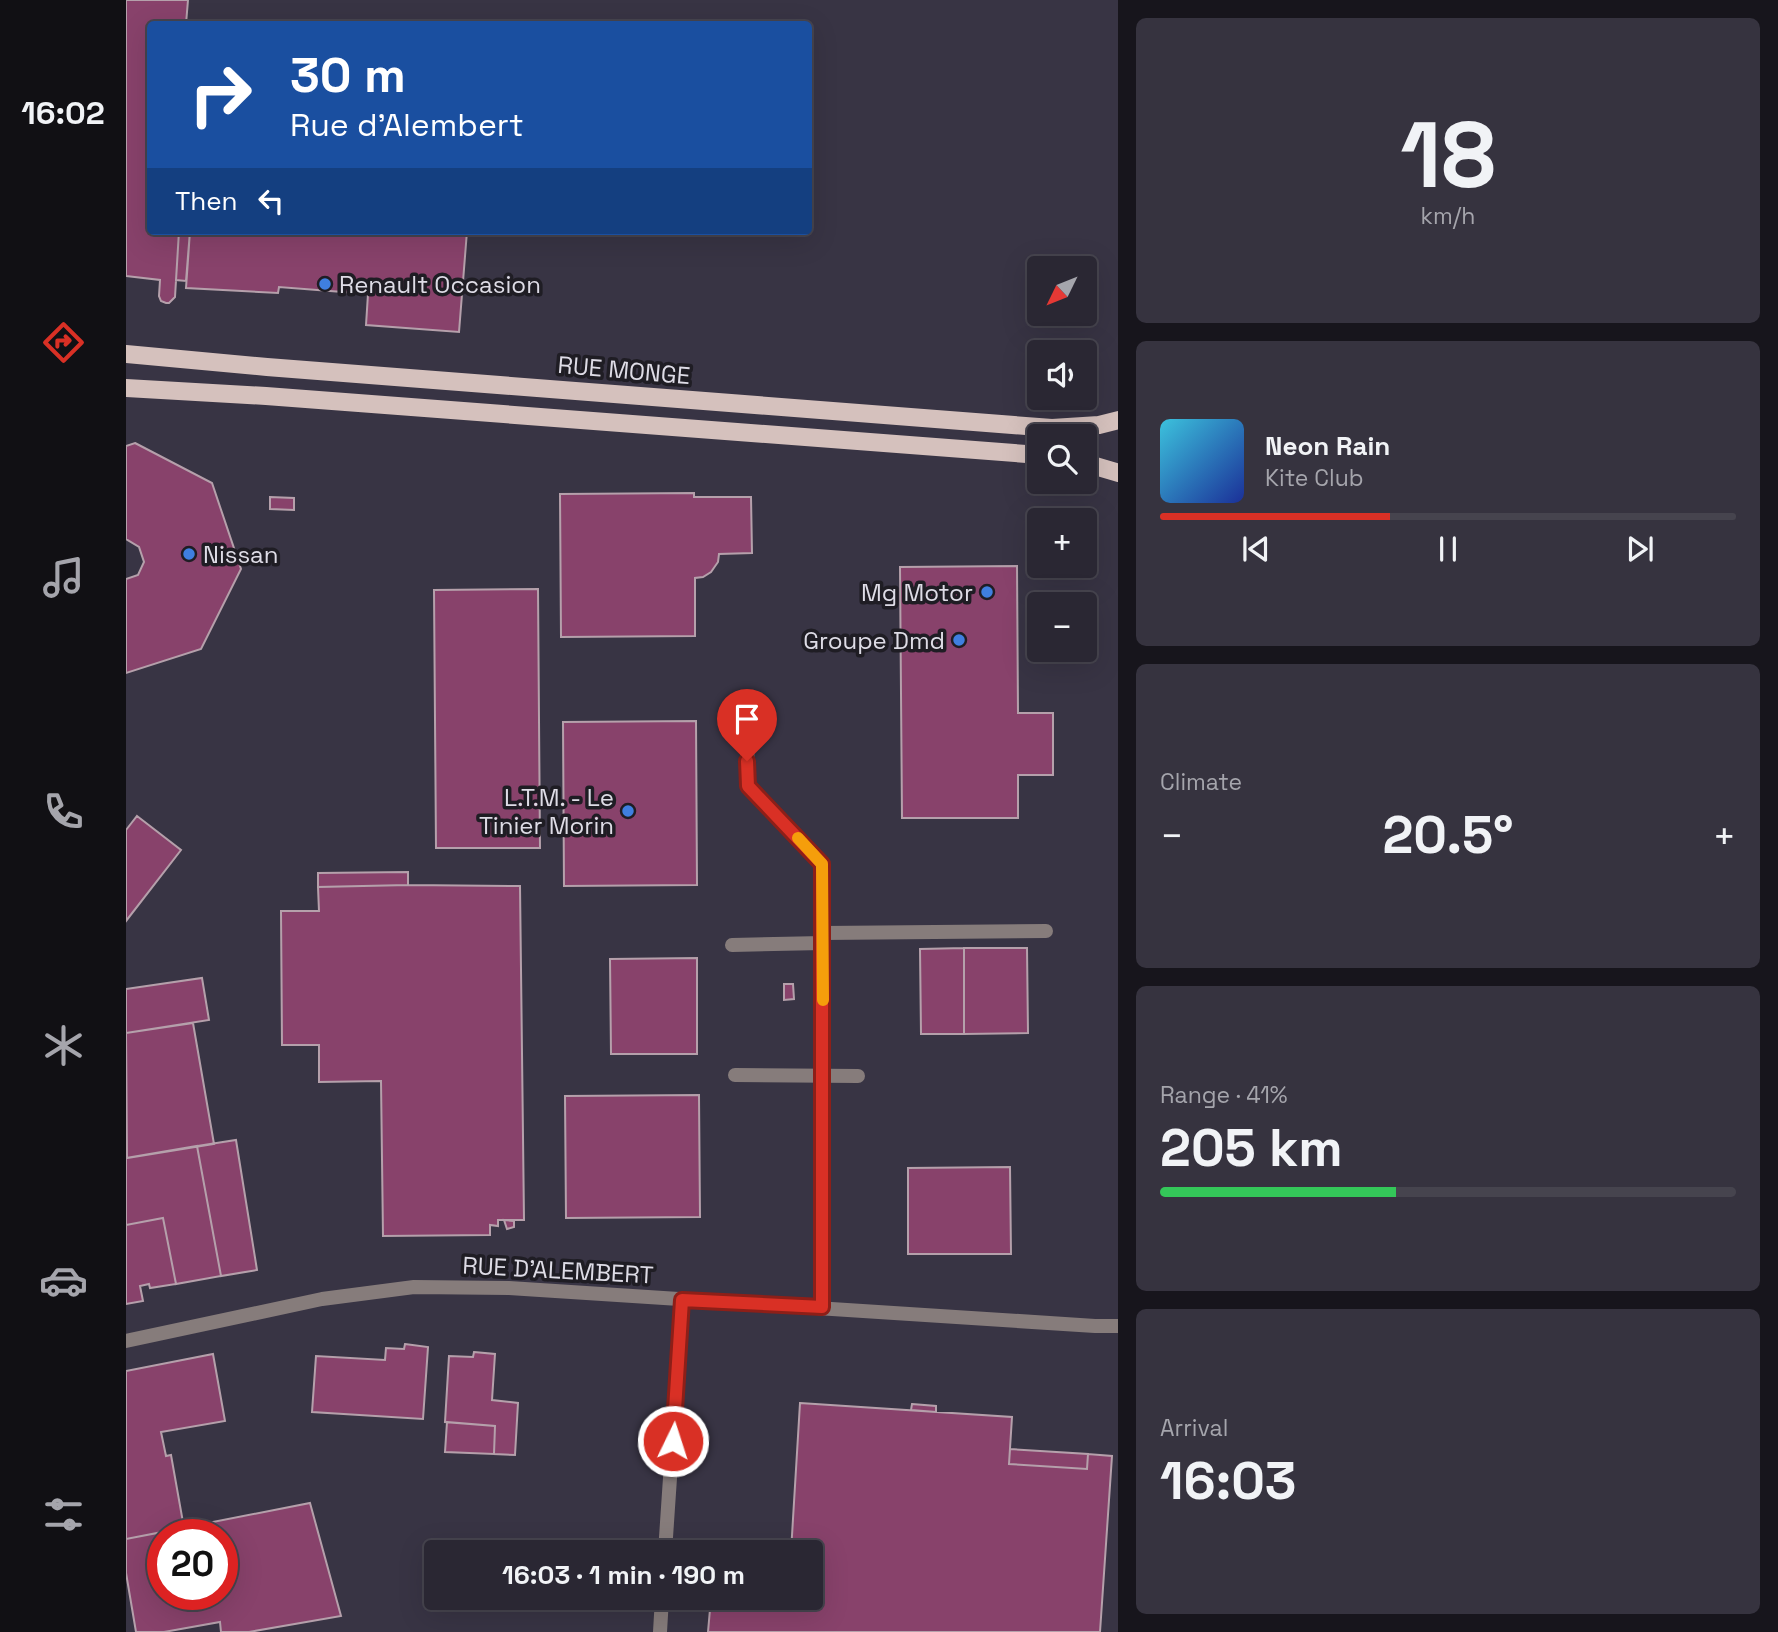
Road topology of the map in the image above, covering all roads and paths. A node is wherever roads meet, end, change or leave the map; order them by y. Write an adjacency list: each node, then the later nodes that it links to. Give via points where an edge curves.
1 (126, 354): 3 (main road, RUE MONGE, via 1052,428)
2 (126, 388): 4 (main road)
3 (1118, 420)
4 (1027, 454)
5 (1097, 467): 6 (main road)
6 (1118, 473)
7 (747, 736): 9 (street, via 748,786 822,864)
8 (1046, 932): 9 (street)
9 (823, 938): 10 (street); 12 (street)
10 (732, 945)
11 (735, 1075): 12 (street)
12 (823, 1076): 13 (street); 15 (street)
13 (858, 1076)
14 (682, 1300): 15 (street, RUE D'ALEMBERT); 17 (street, RUE D'ALEMBERT, via 509,1288 414,1287 322,1299); 18 (street)
15 (822, 1307): 16 (street, RUE D'ALEMBERT)
16 (1118, 1326)
17 (126, 1341)
18 (666, 1540)
19 (661, 1610): 20 (street)
20 (660, 1632)

